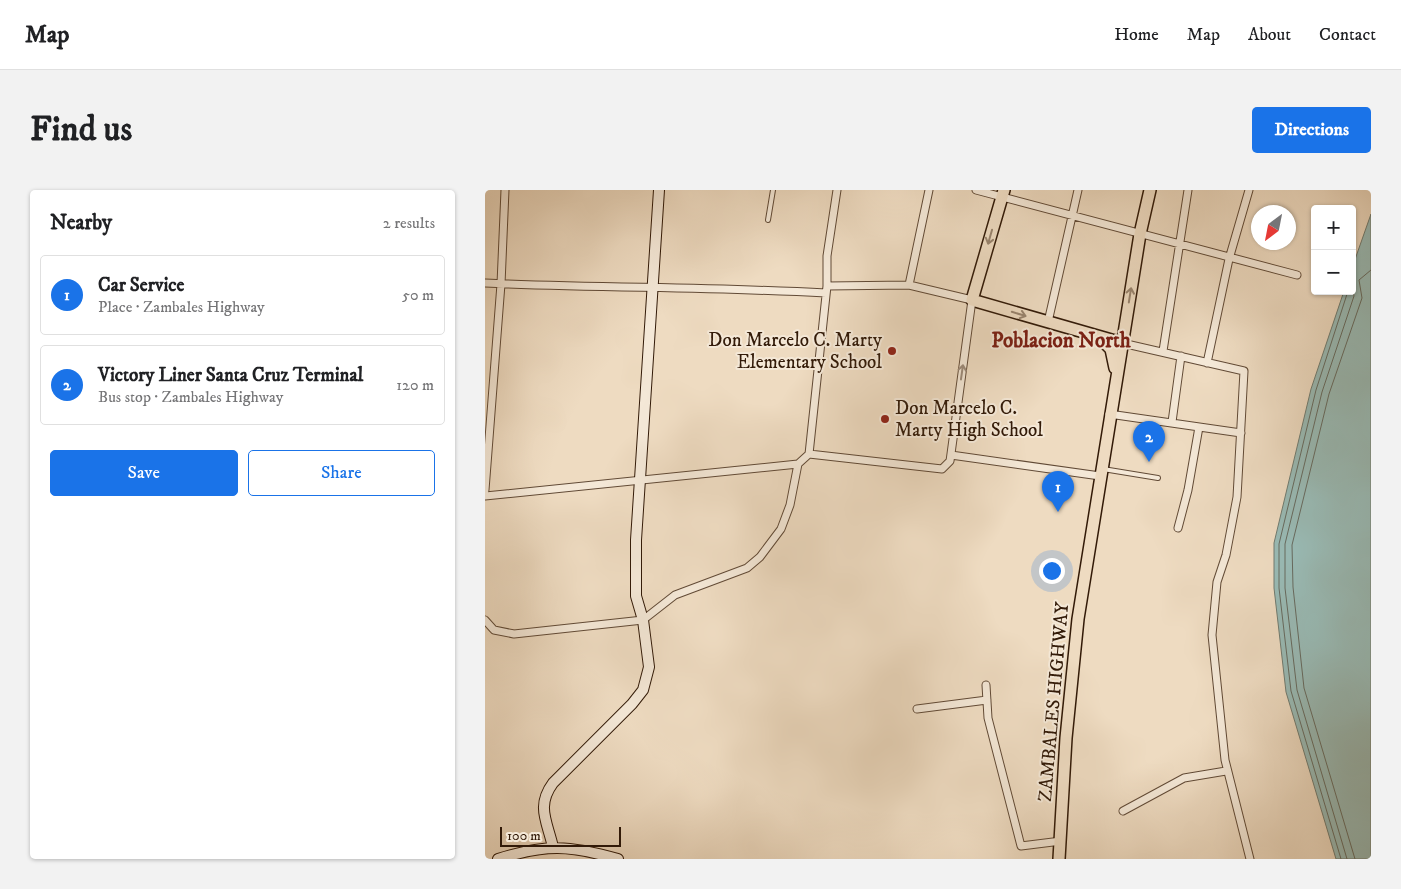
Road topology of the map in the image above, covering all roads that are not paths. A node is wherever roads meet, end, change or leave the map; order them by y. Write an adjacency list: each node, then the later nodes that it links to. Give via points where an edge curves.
1 (505, 190): 19 (street)
2 (659, 190): 21 (street)
3 (773, 190): 13 (lane)
4 (837, 190): 22 (street, via 827,256)
5 (929, 190): 20 (street)
6 (976, 190): 11 (street)
7 (1078, 190): 12 (street)
8 (1150, 190): 14 (main road, ZAMBALES HIGHWAY)
9 (1188, 190): 15 (street)
10 (1249, 190): 16 (street)
11 (1003, 194): 12 (street); 23 (main road, one-way to 23)
12 (1072, 215): 14 (street); 24 (street)
13 (768, 220)
14 (1140, 234): 15 (street); 26 (main road, ZAMBALES HIGHWAY, one-way to 14)
15 (1178, 244): 16 (street); 27 (street)
16 (1229, 259): 17 (street); 29 (street)
17 (1297, 276)
18 (485, 284): 19 (street)
19 (501, 284): 21 (street); 41 (street)
20 (909, 285): 22 (street); 23 (street)
21 (653, 288): 22 (street); 40 (street)
22 (827, 290): 35 (street)
23 (972, 300): 24 (main road, one-way to 24); 36 (street, one-way to 23)
24 (1048, 322): 25 (main road)
25 (1099, 337): 26 (main road); 30 (main road, via 1111,349 1115,359)
26 (1123, 343): 27 (street); 30 (main road, ZAMBALES HIGHWAY)
27 (1163, 351): 28 (street)
28 (1181, 356): 29 (street); 32 (street)
29 (1207, 362): 34 (street, via 1244,372)
30 (1115, 380): 31 (main road, ZAMBALES HIGHWAY)
31 (1109, 414): 32 (street); 38 (main road, ZAMBALES HIGHWAY)
32 (1171, 422): 33 (street)
33 (1199, 427): 34 (street); 43 (street)
34 (1241, 433): 49 (street, via 1237,497 1226,555 1217,582 1212,635)
35 (809, 454): 36 (street, via 942,469); 37 (street)
36 (951, 455): 38 (street)
37 (797, 464): 40 (street); 45 (street, via 785,518 775,539 760,557 747,568 675,595)
38 (1101, 472): 39 (lane); 51 (main road, ZAMBALES HIGHWAY, via 1071,680)
39 (1158, 478)
40 (640, 479): 42 (street); 45 (street, via 636,596)
41 (485, 490)
42 (485, 496)
43 (1178, 528)
44 (485, 620): 45 (street, via 494,630 514,634)
45 (643, 620): 52 (street, via 649,667 643,690 544,794 542,805)
46 (986, 685): 47 (street)
47 (987, 700): 48 (street); 51 (street, via 988,718 1021,846)
48 (917, 709)
49 (1226, 771): 50 (street, via 1184,778); 56 (street)
50 (1123, 811)
51 (1061, 842): 55 (main road, ZAMBALES HIGHWAY)
52 (553, 847): 53 (street, via 531,849); 54 (street)
53 (498, 859)
54 (618, 859)
55 (1059, 859)
56 (1250, 859)

